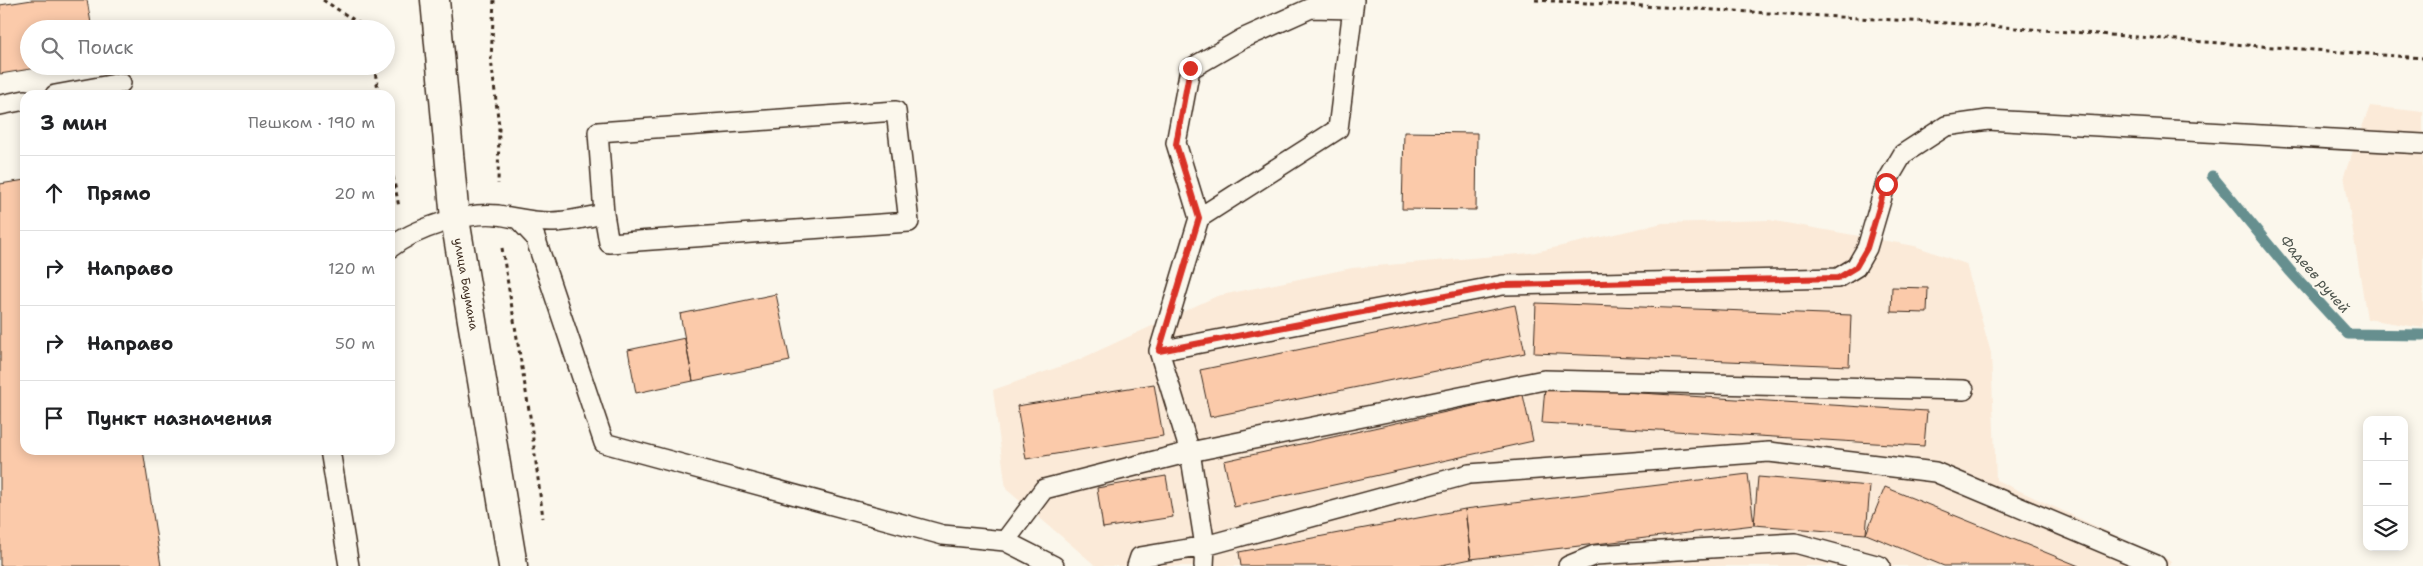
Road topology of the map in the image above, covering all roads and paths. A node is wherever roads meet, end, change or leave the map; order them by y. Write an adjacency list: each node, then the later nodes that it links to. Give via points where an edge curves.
1 (324, 0): 6 (path)
2 (435, 0): 17 (street, улица Баумана)
3 (494, 0): 16 (path, via 491,59 499,126)
4 (1535, 0): 7 (path, via 1948,23)
5 (1353, 4): 18 (lane, via 1338,129); 18 (lane, via 1311,8 1242,39 1190,68 1176,144)
6 (354, 20)
7 (2423, 58)
8 (376, 75): 11 (path)
9 (122, 83): 10 (lane)
10 (83, 90)
11 (378, 90)
12 (20, 101): 13 (lane)
13 (0, 105)
14 (2423, 144): 22 (lane, via 1988,120 1946,126 1902,154 1886,184 1867,248 1856,267 1838,278 1503,285)
15 (604, 214): 15 (lane, via 609,243 909,222 896,111 598,132); 20 (lane, via 552,222)
16 (497, 215): 17 (lane); 20 (lane); 26 (path, via 530,416)
17 (455, 218): 21 (lane); 31 (street, улица Баумана)
18 (1199, 218): 22 (lane)
19 (395, 219): 21 (path)
20 (520, 221): 27 (lane, via 535,237 604,443 943,534)
21 (397, 242)
22 (1159, 351): 24 (lane)
23 (1964, 390): 24 (lane, via 1544,380)
24 (1190, 452): 27 (lane, via 1044,489); 28 (lane)
25 (331, 455): 30 (lane)
26 (543, 519)
27 (1005, 542): 32 (lane)
28 (1205, 546): 29 (lane, via 1468,474 1769,452 1935,472); 33 (lane, via 1140,557); 34 (lane)
29 (2156, 565)
30 (349, 566)
31 (513, 566)
32 (1054, 566)
33 (1137, 566)
34 (1204, 566)
35 (1568, 566): 36 (lane, via 1595,555 1795,544)
36 (1880, 566)

